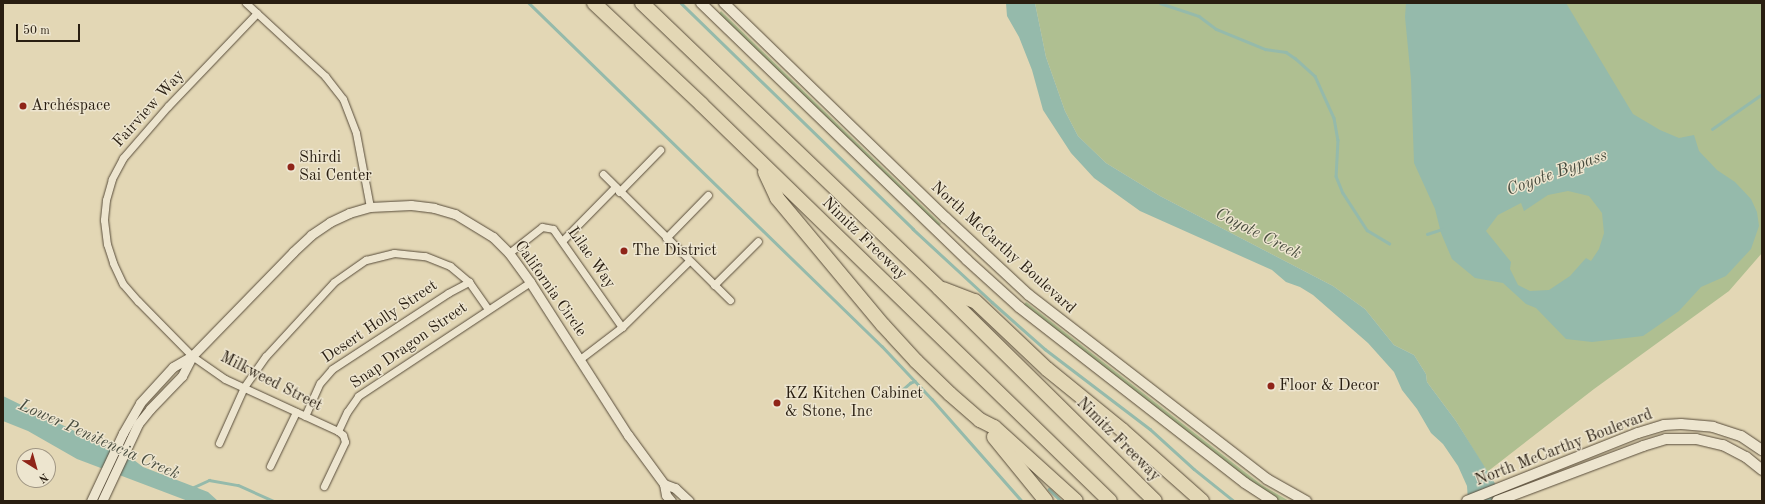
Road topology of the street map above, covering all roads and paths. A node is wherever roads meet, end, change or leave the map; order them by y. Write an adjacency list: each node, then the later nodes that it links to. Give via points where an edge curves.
1 (246, 3): 6 (street)
2 (594, 3): 9 (highway, Nimitz Freeway)
3 (642, 3): 23 (highway, Nimitz Freeway)
4 (724, 3): 8 (main road, North McCarthy Boulevard)
5 (705, 4): 10 (main road, North McCarthy Boulevard)
6 (257, 13): 14 (street, via 325,76 343,99 356,133); 27 (street, Fairview Way, via 132,146 112,179 106,200 104,220 107,244 123,284)
7 (660, 150): 12 (street)
8 (880, 154): 10 (main road); 29 (main road, North McCarthy Boulevard, via 1020,287)
9 (762, 164): 34 (highway, via 777,198 883,325 950,394); 51 (highway, Nimitz Freeway)
10 (869, 166): 30 (main road, North McCarthy Boulevard, via 982,275)
11 (603, 174): 12 (street)
12 (617, 189): 15 (street); 16 (street)
13 (708, 195): 15 (street)
14 (370, 207): 18 (street, California Circle, via 410,205 455,214 493,237); 27 (street, California Circle, via 330,222 311,235)
15 (666, 238): 19 (street)
16 (562, 241): 18 (street, Lilac Way, via 553,229 542,227); 26 (street, Lilac Way)
17 (758, 241): 22 (street)
18 (509, 253): 21 (street, California Circle)
19 (689, 261): 22 (street); 26 (street)
20 (469, 282): 25 (street); 31 (street, via 450,266 425,256 394,253 366,260 334,282 266,356); 33 (street, Desert Holly Street, via 332,369 320,382)
21 (530, 282): 25 (street, Snap Dragon Street); 28 (street, California Circle)
22 (714, 285): 24 (street)
23 (939, 288): 52 (highway, Nimitz Freeway); 53 (highway, via 975,300 1047,369 1122,430)
24 (730, 300)
25 (488, 309): 36 (street, Snap Dragon Street, via 358,396)
26 (622, 327): 28 (street)
27 (192, 356): 31 (street, Milkweed Street); 44 (street, California Circle, via 173,367 140,404)
28 (580, 359): 42 (street, California Circle, via 641,454)
29 (1123, 369): 30 (main road); 55 (main road, North McCarthy Boulevard, via 1266,479)
30 (1114, 381): 54 (main road, North McCarthy Boulevard)
31 (244, 387): 32 (street, Milkweed Street); 38 (street)
32 (296, 412): 33 (street, Milkweed Street); 40 (street)
33 (305, 416): 36 (street, Milkweed Street)
34 (980, 420): 49 (highway); 50 (highway, via 994,427)
35 (1653, 428): 37 (main road); 39 (main road, North McCarthy Boulevard, via 1681,424 1713,427 1741,436); 56 (main road, North McCarthy Boulevard)
36 (338, 431): 43 (street, via 343,435 345,442)
37 (1656, 441): 41 (main road, North McCarthy Boulevard, via 1682,438 1710,442 1734,450); 57 (main road, North McCarthy Boulevard)
38 (218, 443)
39 (1762, 450)
40 (270, 466)
41 (1762, 470)
42 (664, 484): 47 (street, California Circle, via 666,496); 48 (street, California Circle, via 676,488)
43 (324, 486)
44 (103, 488): 45 (street); 46 (street)
45 (91, 501)
46 (102, 501)
47 (671, 501)
48 (689, 501)
49 (1046, 501)
50 (1076, 501)
51 (1110, 501)
52 (1155, 501)
53 (1202, 501)
54 (1273, 501)
55 (1306, 501)
56 (1467, 501)
57 (1497, 501)

